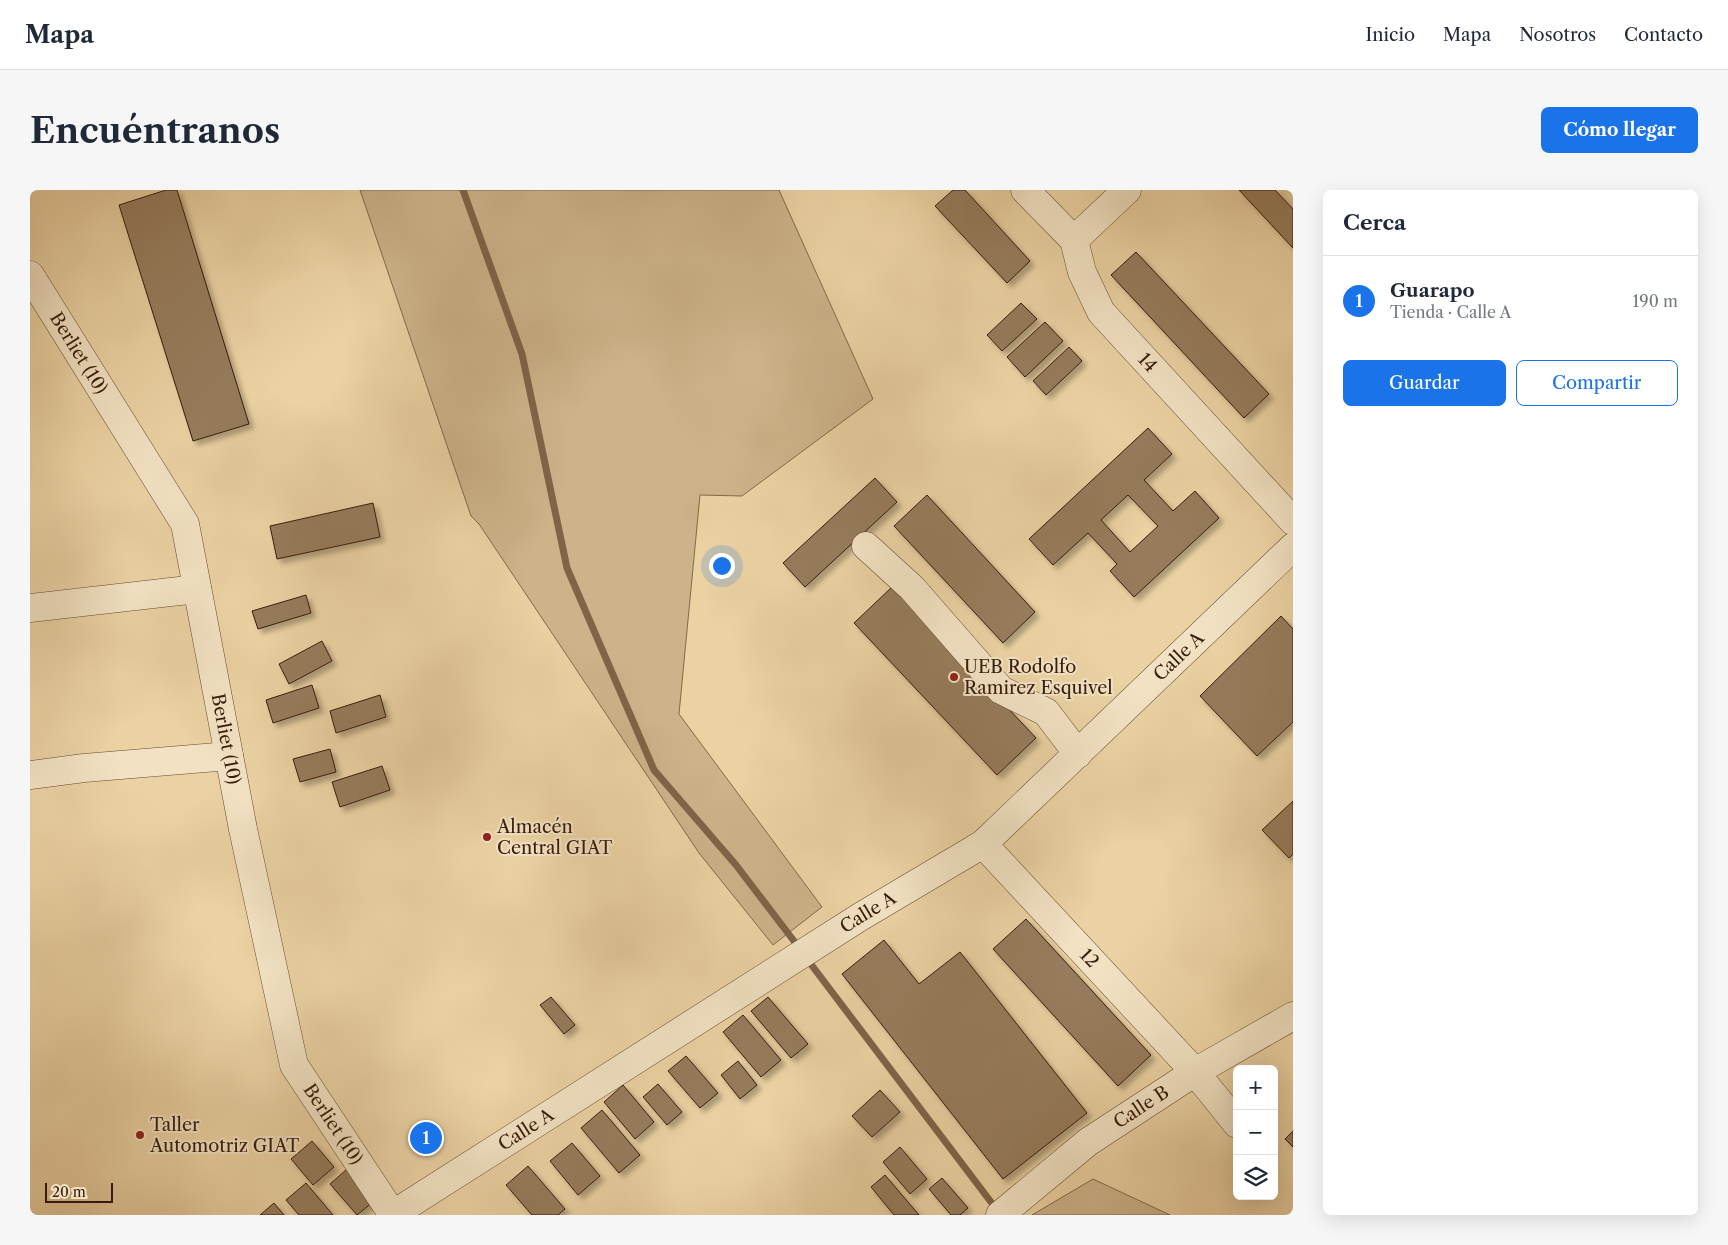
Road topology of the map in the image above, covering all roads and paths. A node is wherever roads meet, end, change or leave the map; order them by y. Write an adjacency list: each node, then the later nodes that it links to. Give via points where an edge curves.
1 (1025, 190): 3 (street)
2 (1127, 190): 3 (street)
3 (1074, 240): 5 (street, 14, via 1082,272 1101,312)
4 (30, 275): 8 (street, Berliet (10), via 185,524)
5 (1293, 521)
6 (866, 546): 10 (street, via 912,588 1001,690 1046,712)
7 (1293, 547): 10 (street, Calle A)
8 (197, 589): 9 (street); 11 (street, Berliet (10))
9 (30, 608)
10 (1078, 754): 13 (street, Calle A)
11 (229, 756): 12 (street); 17 (street, Berliet (10), via 294,1065)
12 (30, 775)
13 (983, 844): 15 (street, 12); 17 (street, Calle A, via 860,917)
14 (1293, 1016): 15 (street, Calle B)
15 (1195, 1072): 16 (street, 12); 18 (street, Calle B, via 1088,1142)
16 (1233, 1119)
17 (393, 1215)
18 (1000, 1215)

